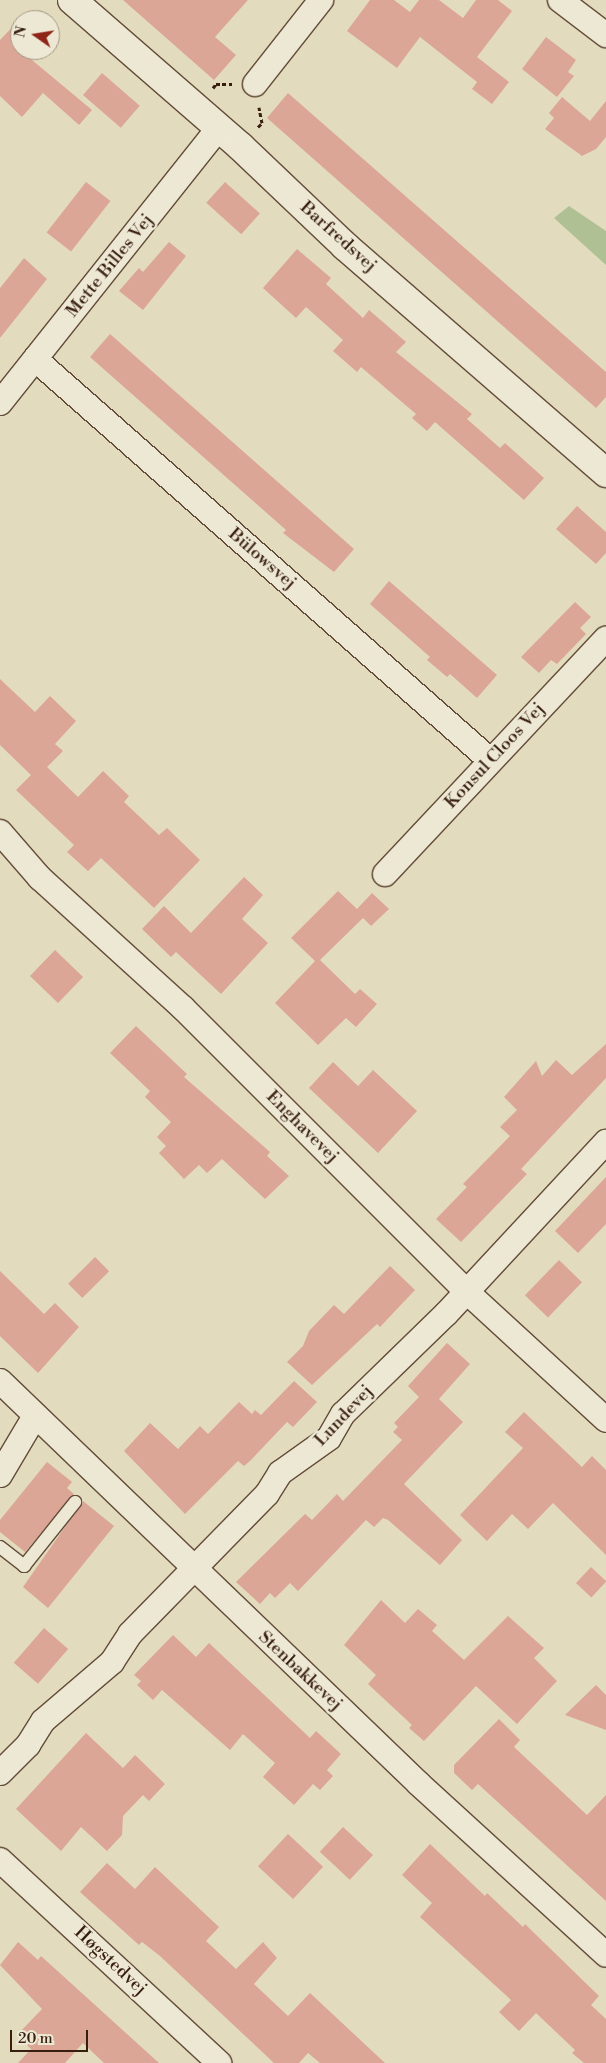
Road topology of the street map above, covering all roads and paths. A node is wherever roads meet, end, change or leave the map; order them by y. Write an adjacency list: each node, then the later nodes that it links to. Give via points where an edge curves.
1 (72, 0): 6 (street, Barfredsvej)
2 (321, 0): 5 (street)
3 (560, 0): 4 (street)
4 (606, 35)
5 (255, 84)
6 (219, 128): 7 (street, Mette Billes Vej); 9 (street, Barfredsvej, via 345,246)
7 (35, 359): 8 (street, Mette Billes Vej); 11 (street, Bülowsvej)
8 (0, 403)
9 (606, 473)
10 (606, 639): 11 (street, Konsul Cloos Vej)
11 (490, 760): 13 (street, Konsul Cloos Vej)
12 (0, 832): 15 (street, Enghavevej, via 40,878 183,1008)
13 (385, 874)
14 (606, 1142): 15 (street, Lundevej)
15 (467, 1292): 18 (street, Enghavevej); 22 (street, Lundevej, via 343,1414 329,1438 280,1473 267,1494)
16 (0, 1381): 17 (street, Stenbakkevej)
17 (35, 1416): 19 (street); 22 (street, Stenbakkevej)
18 (606, 1420)
19 (0, 1475)
20 (75, 1502): 21 (lane, via 24,1566)
21 (0, 1547)
22 (193, 1570): 23 (street, Lundevej, via 130,1634 112,1662 43,1721 28,1744); 25 (street, Stenbakkevej)
23 (0, 1773)
24 (0, 1860): 26 (street, Høgstedvej)
25 (606, 1955)
26 (219, 2063)

